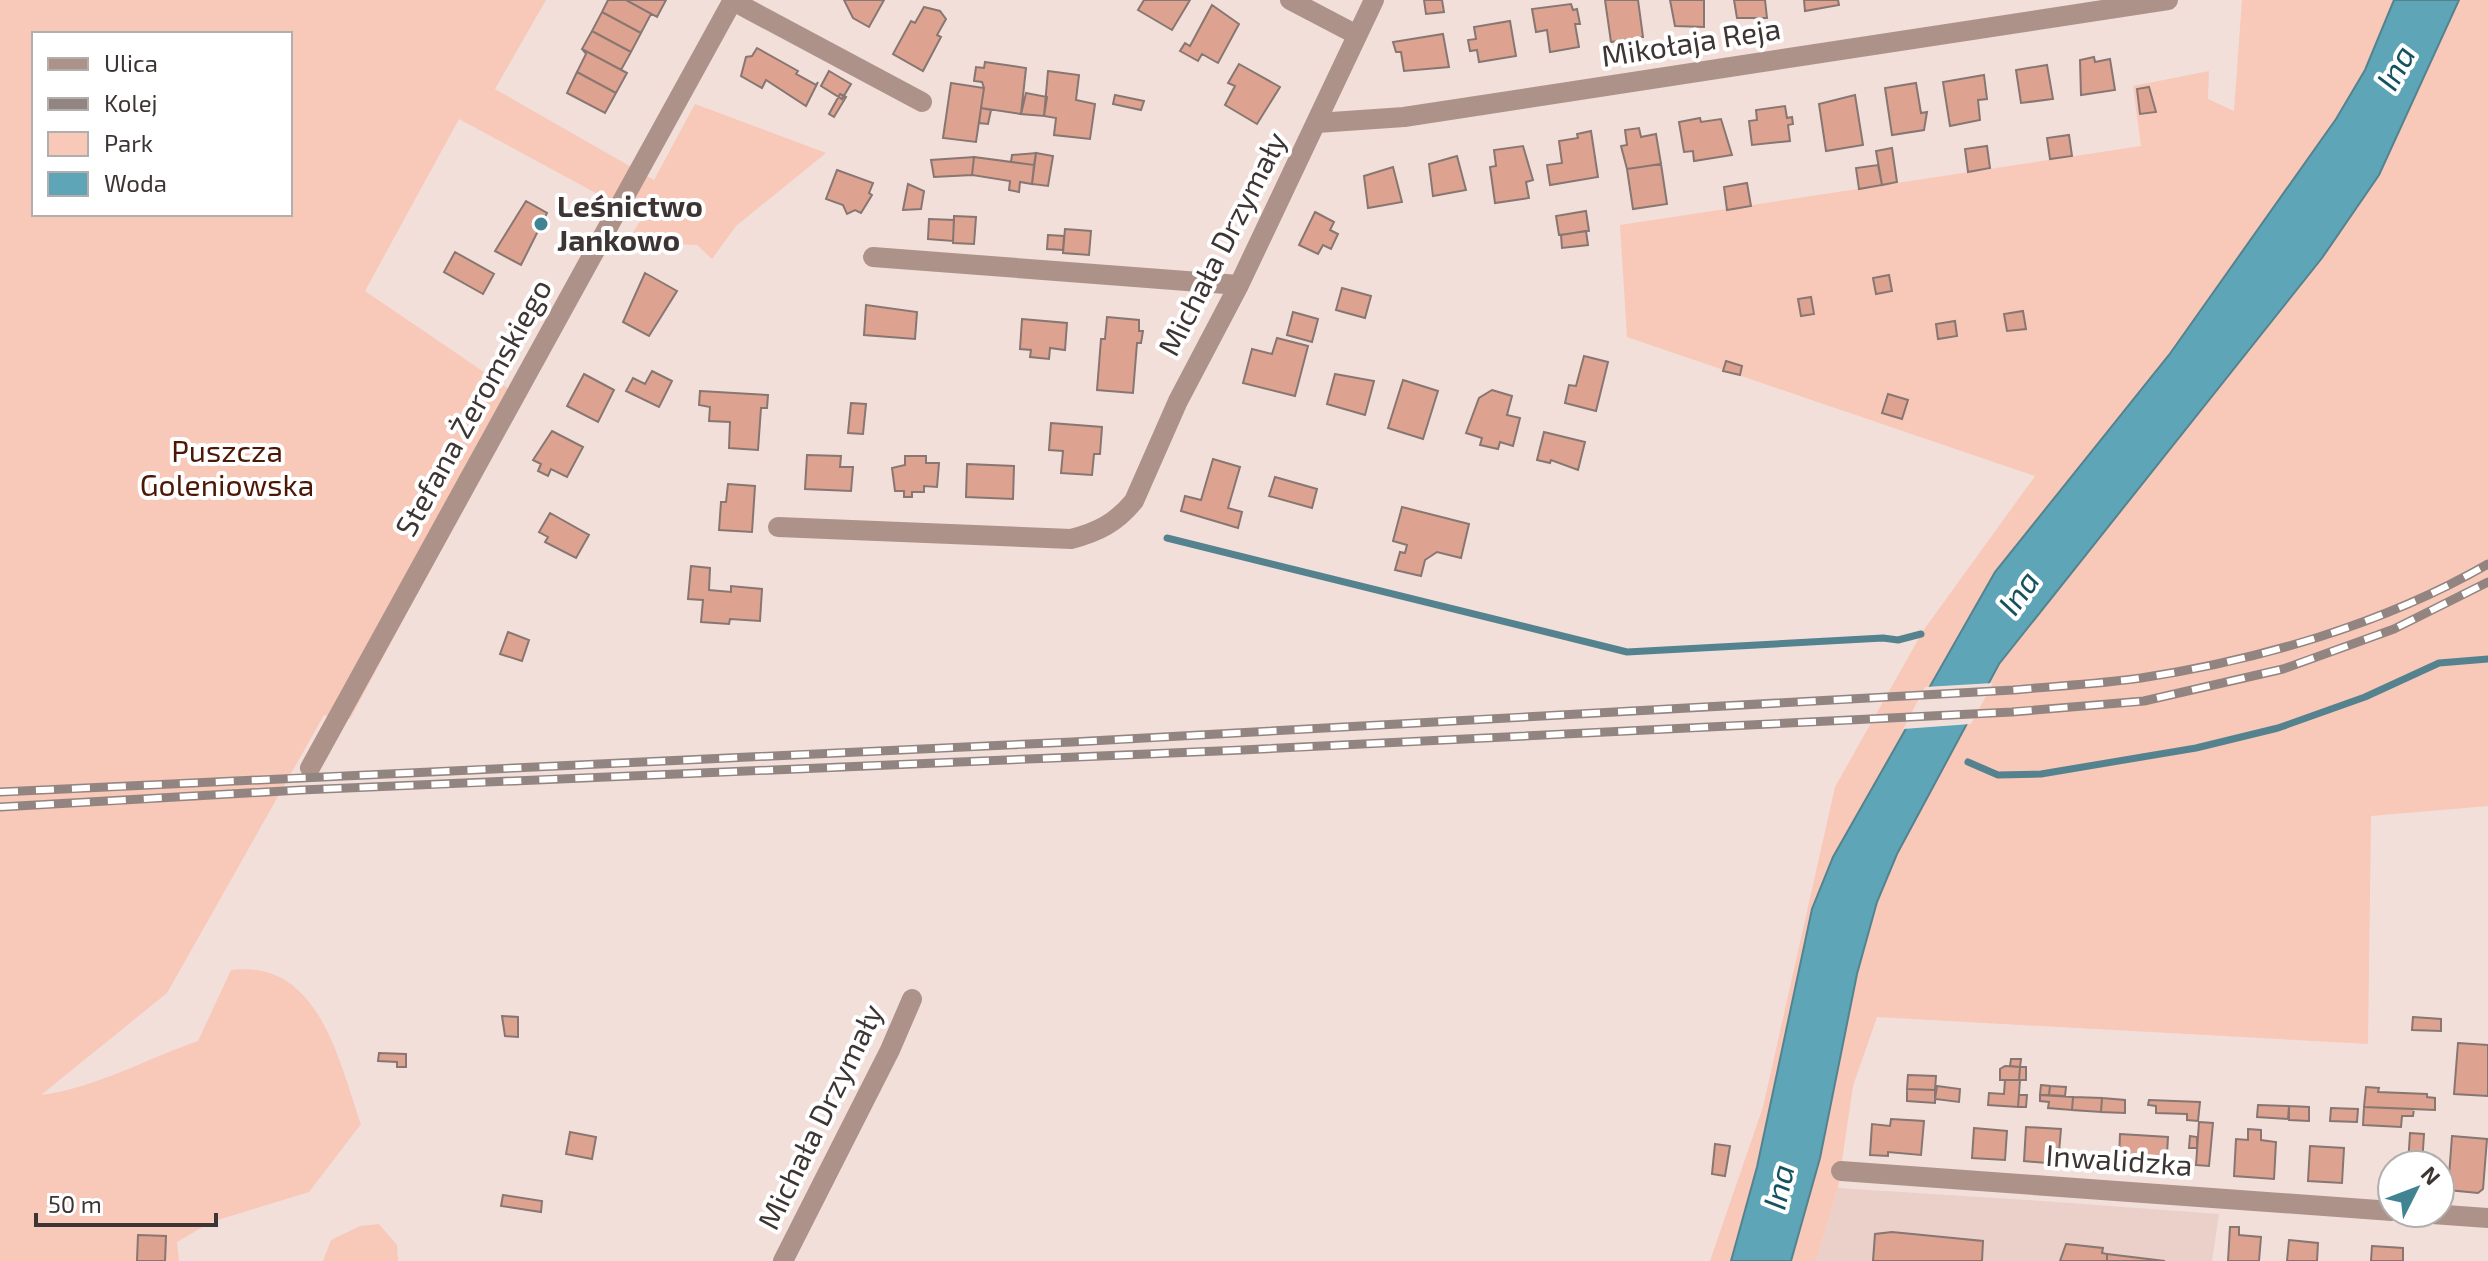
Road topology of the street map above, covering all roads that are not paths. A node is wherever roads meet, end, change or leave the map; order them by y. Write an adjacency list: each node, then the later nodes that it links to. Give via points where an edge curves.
1 (1290, 0): 5 (street)
2 (1374, 0): 5 (street, Michała Drzymały)
3 (2168, 0): 7 (street, Mikołaja Reja, via 1404,117)
4 (733, 1): 6 (street); 11 (street, Stefana Żeromskiego)
5 (1357, 35): 7 (street, Michała Drzymały)
6 (922, 102)
7 (1317, 123): 9 (street, Michała Drzymały)
8 (873, 257): 9 (street)
9 (1239, 285): 10 (street, Michała Drzymały, via 1178,401 1134,501 1097,532 1071,539)
10 (778, 527)
11 (310, 768)
12 (912, 999): 17 (street, Michała Drzymały)
13 (1841, 1171): 14 (street, Inwalidzka)
14 (2376, 1210)
15 (2456, 1216): 16 (street)
16 (2488, 1218)
17 (783, 1261)

